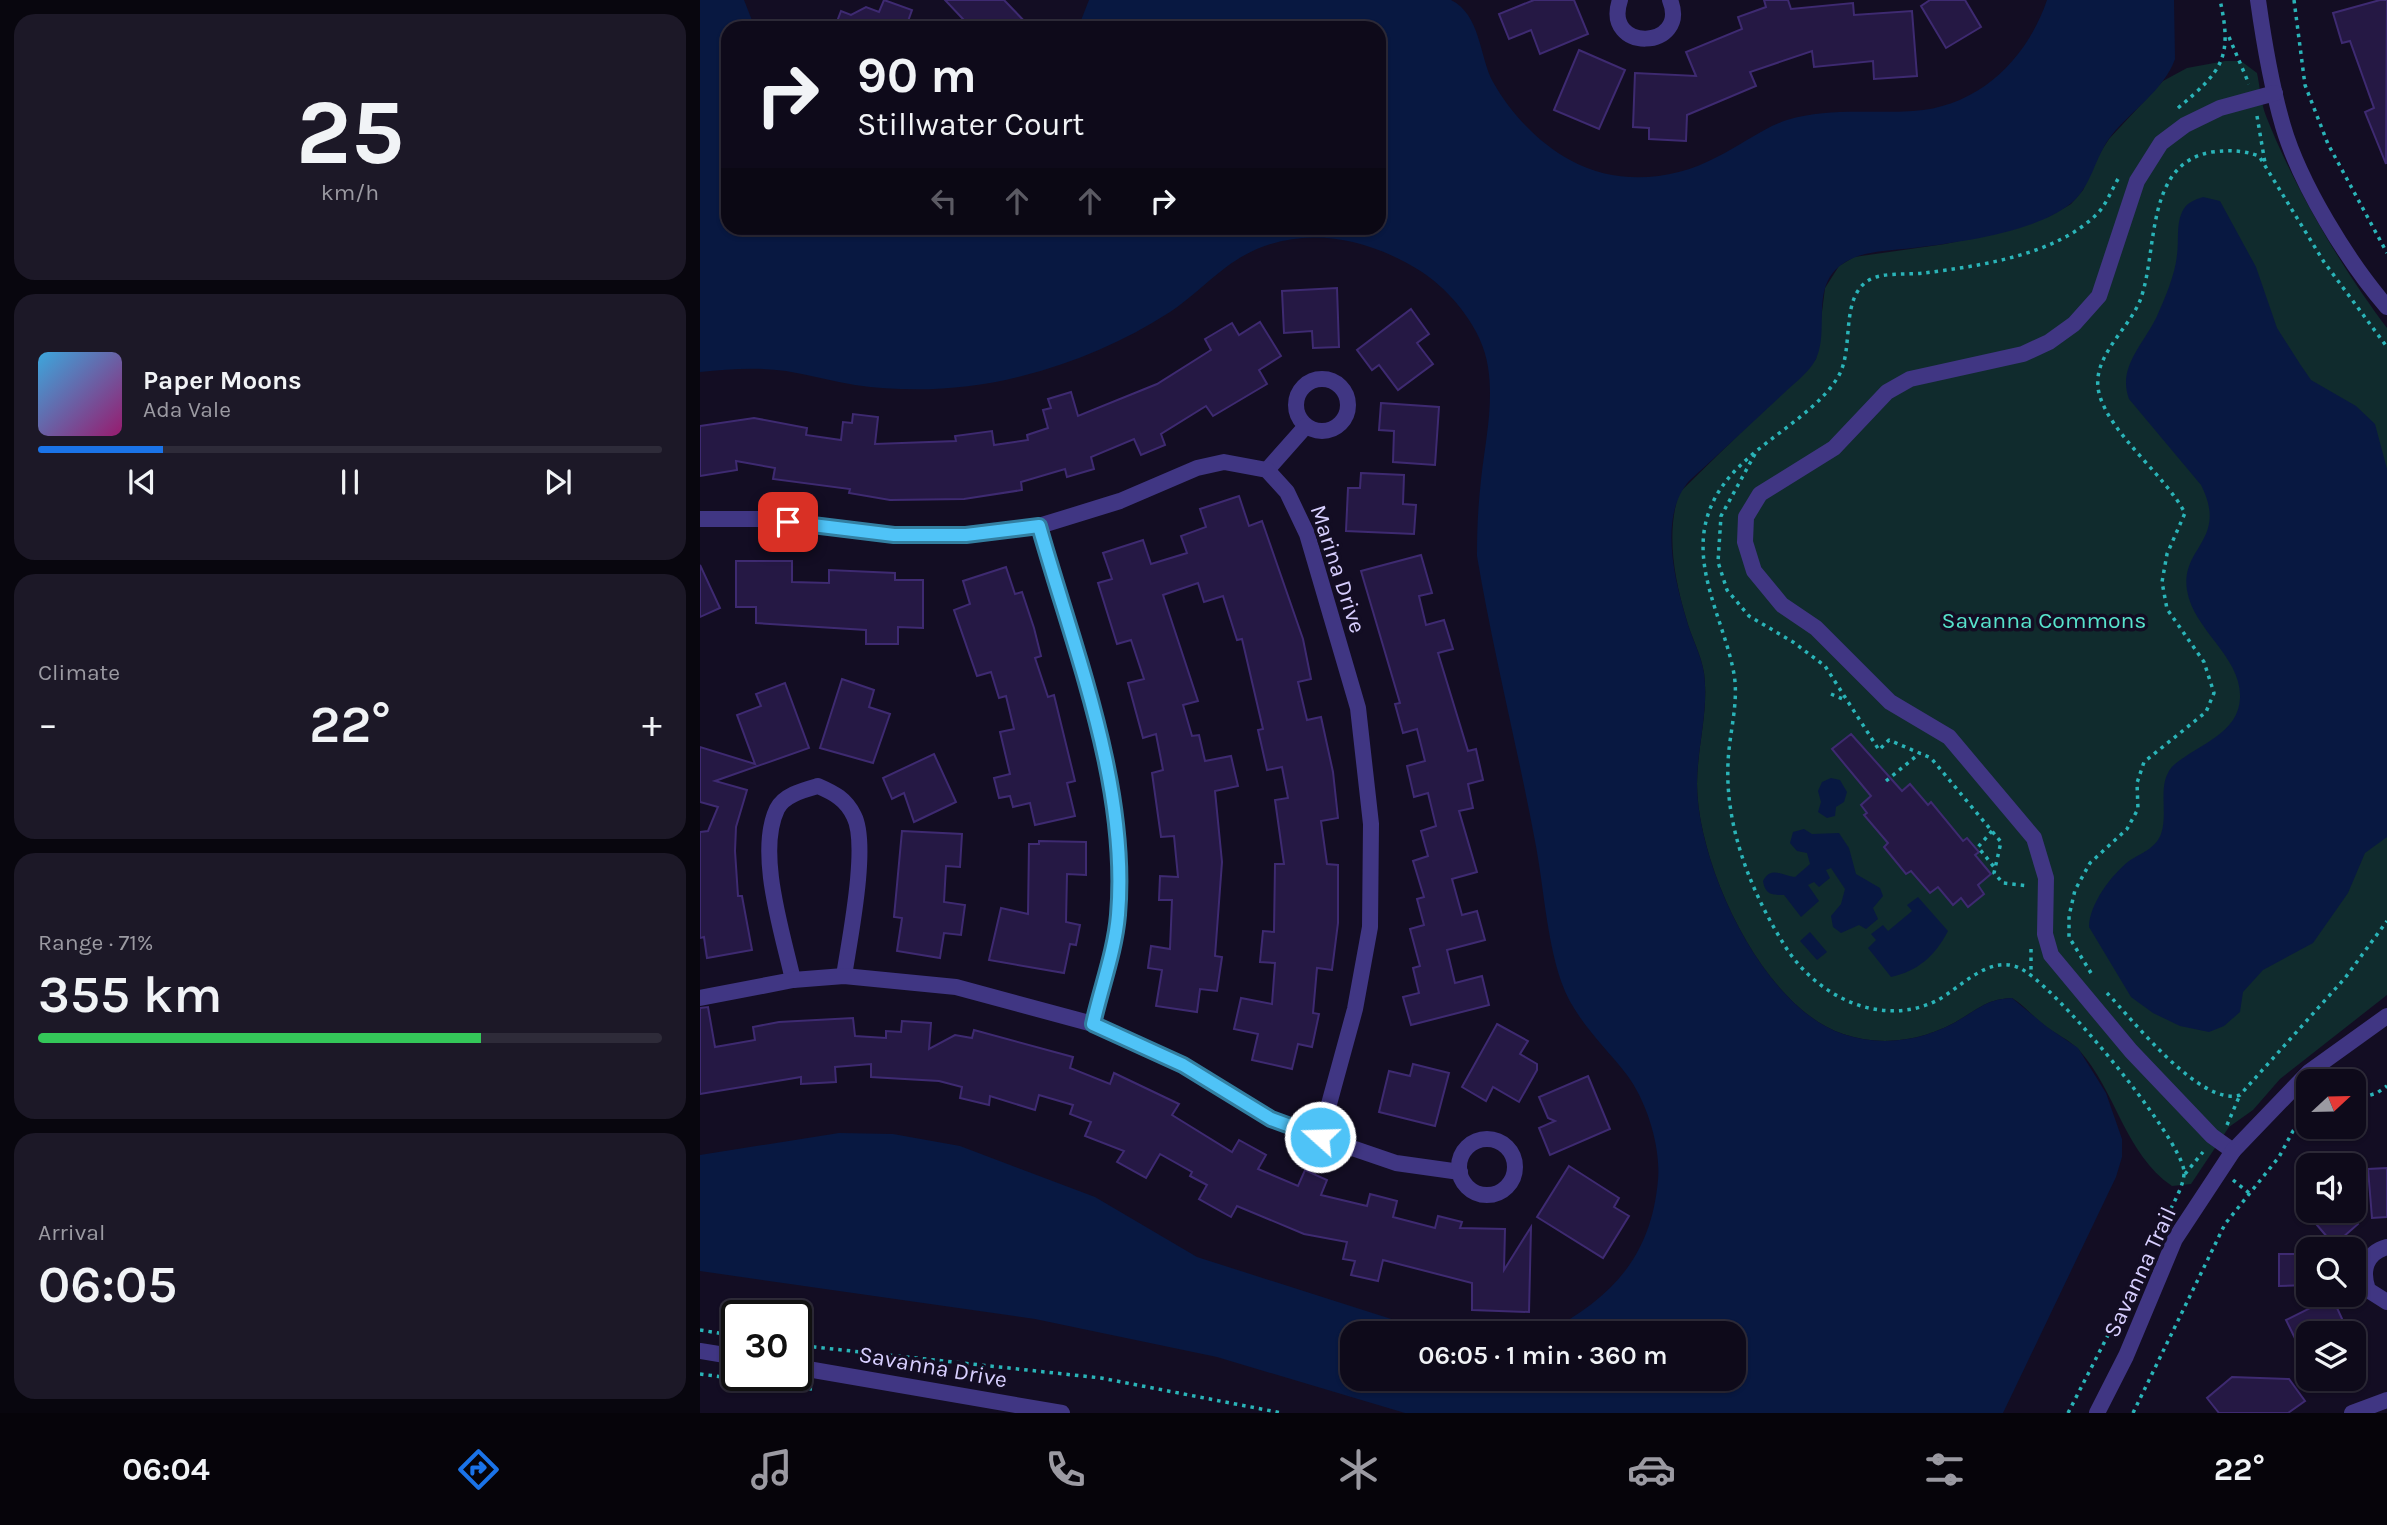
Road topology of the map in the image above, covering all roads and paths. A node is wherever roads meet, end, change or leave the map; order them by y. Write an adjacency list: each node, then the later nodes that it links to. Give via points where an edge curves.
1 (1620, 0): 2 (street, via 1621,27 1643,40 1667,30 1673,14)
2 (1670, 0)
3 (2220, 0): 7 (path, via 2228,36 2217,73)
4 (2258, 0): 6 (street)
5 (2294, 0): 9 (path, via 2305,85 2334,156)
6 (2275, 93): 10 (street, via 2284,128 2324,215 2367,285); 38 (street, via 2220,108 2161,142 2137,181 2099,296 2074,324 2023,354 1910,379 1887,392 1834,448 1759,494 1746,517 1745,542 1754,571 1782,605 1816,628 1891,702 1949,737 2034,838 2046,878 2045,934 2051,956 2131,1051 2212,1136)
7 (2177, 109)
8 (2122, 172): 13 (path, via 2101,211 2052,246 1956,269 1873,277 1859,287 1853,300 1847,356 1838,377)
9 (2387, 253)
10 (2387, 307)
11 (2387, 347): 28 (path, via 2324,262 2259,156 2241,149 2198,155 2182,163 2162,193 2141,297 2111,344 2098,390 2105,412 2175,494 2185,513 2166,554 2162,582 2167,609 2204,662 2214,693 2206,712 2144,762 2137,783 2138,809 2127,829 2090,863 2076,890 2069,937)
12 (1306, 426): 14 (street)
13 (1756, 452): 18 (path, via 1721,516 1717,562 1727,590 1749,616 1825,666); 26 (path, via 1715,496 1704,521 1704,550 1705,574 1736,680 1727,777 1738,845 1769,920 1803,972 1822,988 1862,1007 1883,1011 1920,1006 2000,965 2015,965)
14 (1267, 470): 16 (street, via 1224,462 1197,468 1121,501); 37 (street, Marina Drive, via 1287,492 1307,534 1358,708 1371,824 1370,927 1355,1009)
15 (700, 519): 16 (street, via 762,519 894,535 966,535)
16 (1039, 526): 33 (street, via 1108,767 1120,842 1118,917)
17 (1831, 694): 18 (path)
18 (1847, 701): 19 (path, via 1879,750 1889,740)
19 (1920, 753): 20 (path); 21 (path, via 1931,758)
20 (1886, 781)
21 (1992, 831): 22 (path, via 2001,842); 22 (path, via 1978,847)
22 (1994, 868): 23 (path, via 2003,883 2034,887)
23 (2032, 896)
24 (2387, 921): 30 (path, via 2291,1040 2240,1096 2228,1099 2185,1073)
25 (2031, 946): 26 (path)
26 (2031, 974): 40 (path, via 2123,1074 2178,1150 2185,1174)
27 (844, 976): 29 (street); 29 (street, via 859,858 856,818 841,797 818,786 794,793 777,808 771,836 771,876); 33 (street, via 956,987)
28 (2093, 978)
29 (793, 980): 31 (street)
30 (2102, 988)
31 (700, 998)
32 (2387, 1016): 38 (street, Savanna Trail, via 2309,1072)
33 (1093, 1024): 37 (street, via 1183,1065 1271,1119)
34 (2387, 1086): 35 (path)
35 (2366, 1096)
36 (2296, 1129): 55 (path, via 2225,1224)
37 (1320, 1137): 39 (street, via 1396,1163)
38 (2233, 1151): 54 (street, Savanna Trail, via 2175,1239 2126,1356)
39 (1460, 1172)
40 (2166, 1218)
41 (2387, 1247): 43 (street, via 2370,1257 2364,1273 2368,1290)
42 (2143, 1266): 53 (path)
43 (2387, 1301)
44 (700, 1330): 45 (path)
45 (721, 1333)
46 (812, 1347): 52 (path, via 1101,1378)
47 (700, 1351): 48 (street)
48 (721, 1354)
49 (812, 1370): 51 (street, Savanna Drive)
50 (2387, 1400): 56 (street)
51 (1062, 1413)
52 (1282, 1413)
53 (2068, 1413)
54 (2096, 1413)
55 (2133, 1413)
56 (2352, 1413)

